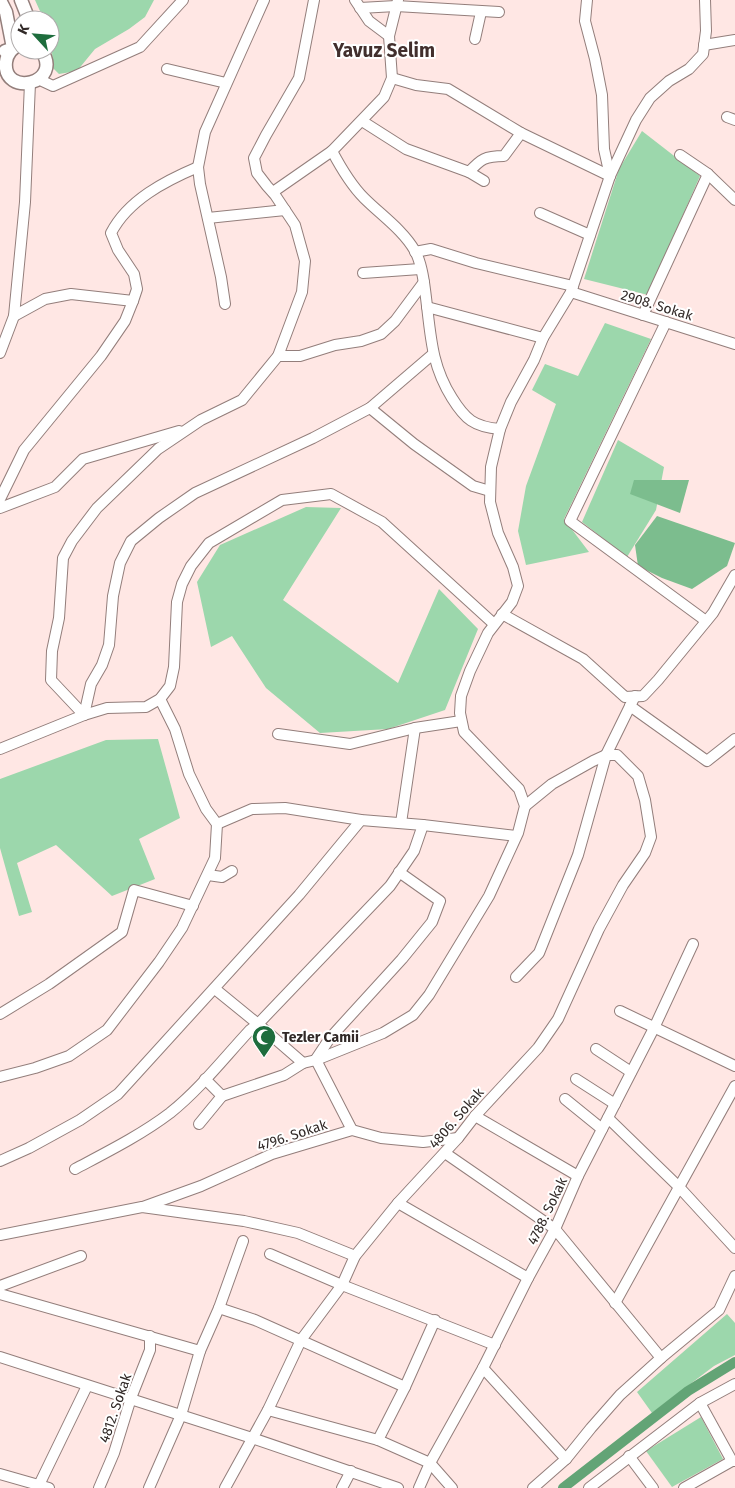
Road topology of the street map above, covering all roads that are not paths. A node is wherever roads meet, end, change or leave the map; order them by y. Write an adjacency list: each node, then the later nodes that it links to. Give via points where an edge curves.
1 (0, 0): 14 (main road, via 6,12)
2 (183, 0): 21 (street, via 140,47 53,86)
3 (264, 0): 22 (street)
4 (314, 0): 33 (street, via 299,78 254,158 257,172)
5 (587, 0): 31 (street, via 585,21 602,95 604,149)
6 (705, 0): 15 (street)
7 (397, 3): 8 (street); 9 (street); 11 (street)
8 (357, 4): 11 (street, via 369,21)
9 (481, 12): 10 (street); 12 (street)
10 (499, 12)
11 (389, 36): 19 (street)
12 (475, 39)
13 (735, 40): 15 (street)
14 (10, 41)
15 (704, 45): 31 (street, via 703,54 689,69 650,98)
16 (10, 50): 20 (main road, via 6,65 8,74)
17 (45, 60): 21 (main road, via 44,72)
18 (167, 69): 22 (street)
19 (392, 78): 24 (street, via 384,97); 25 (street, via 448,89)
20 (15, 80): 21 (main road, via 22,84); 23 (main road)
21 (34, 81): 48 (street)
22 (226, 83): 28 (street, via 205,132)
23 (0, 84)
24 (362, 121): 26 (street); 29 (street, via 406,149)
25 (521, 133): 29 (street, via 504,156 488,156); 31 (street)
26 (332, 151): 33 (street); 39 (street, via 362,196)
27 (680, 155): 30 (street)
28 (198, 167): 37 (street); 44 (street, via 149,192 130,208 111,233 134,274 137,289)
29 (468, 172): 32 (street)
30 (708, 174): 34 (street); 47 (street)
31 (610, 176): 38 (street)
32 (484, 181)
33 (273, 192): 35 (street)
34 (735, 200)
35 (285, 210): 37 (street); 54 (street, via 295,225 305,261 302,292)
36 (540, 213): 38 (street)
37 (208, 218): 45 (street)
38 (590, 235): 43 (street)
39 (416, 252): 40 (street); 43 (street, 2908. Sokak, via 431,249)
40 (420, 269): 41 (street); 42 (street)
41 (363, 273)
42 (424, 282): 46 (street); 54 (street, via 395,321 381,334 300,356)
43 (572, 289): 47 (street, 2908. Sokak); 50 (street)
44 (133, 301): 48 (street, via 71,294 45,300); 59 (street, via 125,321 101,356 24,450)
45 (225, 304)
46 (427, 307): 50 (street); 53 (street)
47 (644, 315): 49 (street, 2908. Sokak)
48 (14, 316): 52 (street)
49 (666, 322): 51 (street, 2908. Sokak); 63 (street, via 570,521)
50 (543, 338): 57 (street)
51 (735, 344)
52 (0, 352)
53 (433, 354): 55 (street); 57 (street, via 442,382 462,414 482,427)
54 (278, 356): 56 (street, via 242,400)
55 (370, 408): 58 (street, via 472,486); 68 (street, via 195,493 131,541 120,563 113,596 109,645 91,684)
56 (189, 428): 60 (street, via 83,459 54,487); 68 (street, via 158,449 97,508 63,558 51,680)
57 (500, 428): 58 (street)
58 (490, 491): 62 (street, via 498,533 518,586 512,602)
59 (0, 499)
60 (0, 508)
61 (735, 575): 63 (street)
62 (502, 614): 64 (street); 65 (street, via 583,659 625,697)
63 (706, 622): 65 (street, via 643,696)
64 (494, 624): 66 (street, via 382,522 332,494 282,500 209,544 192,566 177,602 170,686); 69 (street, via 461,696)
65 (635, 696): 67 (street)
66 (160, 699): 68 (street, via 146,707 107,708); 78 (street, via 176,729 189,774)
67 (630, 706): 72 (street, via 707,761); 74 (street)
68 (84, 715): 73 (street)
69 (461, 721): 70 (street); 75 (street, via 464,732 519,789)
70 (414, 728): 71 (street, via 350,744); 77 (street)
71 (278, 734)
72 (735, 739)
73 (0, 749)
74 (606, 755): 75 (street, via 552,784); 86 (street, via 578,855 539,953); 104 (street, 4806. Sokak, via 617,756 638,776 651,837 645,853 615,899 558,1019 538,1048)
75 (526, 806): 80 (street)
76 (361, 820): 77 (street); 78 (street, via 285,808 252,809); 87 (street)
77 (401, 823): 79 (street)
78 (217, 824): 83 (street, via 215,858)
79 (422, 824): 80 (street); 82 (street, via 414,851)
80 (516, 836): 93 (street, via 489,896 429,995 413,1015 383,1033)
81 (232, 871): 83 (street, via 222,877)
82 (399, 872): 90 (street, via 390,886); 93 (street, via 440,901 432,922 330,1038)
83 (208, 874): 84 (street)
84 (193, 906): 89 (street, via 134,890 122,932); 97 (street, via 160,962 107,1030 68,1056)
85 (693, 944): 91 (street, 4788. Sokak)
86 (516, 977)
87 (215, 990): 90 (street); 111 (street, via 118,1094 80,1120)
88 (620, 1011): 91 (street)
89 (0, 1014)
90 (258, 1024): 94 (street); 98 (street)
91 (654, 1028): 95 (street); 96 (street, 4788. Sokak)
92 (596, 1049): 96 (street)
93 (316, 1060): 94 (street); 108 (street)
94 (302, 1063): 101 (street, via 284,1075)
95 (735, 1066)
96 (631, 1072): 103 (street, 4788. Sokak)
97 (0, 1077)
98 (205, 1079): 101 (street); 112 (street, via 170,1112 120,1146)
99 (576, 1079): 103 (street)
100 (735, 1086): 114 (street)
101 (222, 1096): 106 (street)
102 (565, 1099): 107 (street)
103 (615, 1104): 105 (street, 4788. Sokak)
104 (475, 1116): 109 (street, 4806. Sokak); 113 (street)
105 (608, 1118): 107 (street, 4788. Sokak); 114 (street)
106 (199, 1124)
107 (602, 1129): 113 (street, 4788. Sokak)
108 (352, 1130): 109 (street, via 381,1138 423,1142); 116 (street, 4796. Sokak, via 272,1154 201,1186)
109 (458, 1138): 110 (street, 4806. Sokak)
110 (445, 1153): 115 (street, 4806. Sokak); 117 (street)
111 (0, 1161)
112 (75, 1169)
113 (578, 1176): 117 (street, 4788. Sokak)
114 (679, 1188): 120 (street); 129 (street)
115 (398, 1203): 123 (street, 4806. Sokak); 125 (street)
116 (142, 1207): 118 (street); 123 (street, via 244,1221 298,1233)
117 (555, 1229): 125 (street, 4788. Sokak); 129 (street)
118 (0, 1235)
119 (243, 1241): 130 (street)
120 (735, 1248)
121 (270, 1254): 126 (street)
122 (81, 1256): 127 (street)
123 (355, 1256): 126 (street, 4806. Sokak)
124 (735, 1276): 137 (street, via 719,1310)
125 (528, 1278): 134 (street, 4788. Sokak)
126 (342, 1285): 131 (street); 133 (street, 4806. Sokak)
127 (0, 1286)
128 (0, 1294): 132 (street)
129 (615, 1303): 137 (street)
130 (219, 1308): 133 (street); 135 (street)
131 (434, 1320): 134 (street); 141 (street)
132 (150, 1336): 135 (street); 142 (street, 4812. Sokak, via 150,1350)
133 (300, 1340): 141 (street); 144 (street, 4806. Sokak)
134 (495, 1345): 138 (street, 4788. Sokak)
135 (200, 1351): 145 (street)
136 (0, 1357): 140 (street)
137 (660, 1358): 149 (street, via 620,1395)
138 (483, 1368): 149 (street); 151 (street, 4788. Sokak)
139 (735, 1384): 143 (street)
140 (87, 1386): 142 (street); 154 (street)
141 (405, 1387): 147 (street)
142 (131, 1398): 145 (street); 155 (street, 4812. Sokak)
143 (700, 1403): 148 (street); 150 (street)
144 (268, 1410): 146 (street, 4806. Sokak); 147 (street)
145 (181, 1415): 146 (street); 156 (street)
146 (252, 1438): 152 (street); 157 (street, 4806. Sokak)
147 (378, 1440): 151 (street)
148 (629, 1456): 163 (street); 164 (street)
149 (566, 1459): 162 (street)
150 (733, 1461): 165 (street)
151 (430, 1463): 160 (street, 4788. Sokak); 161 (street)
152 (351, 1471): 158 (street); 159 (street)
153 (0, 1474): 154 (street)
154 (44, 1486)
155 (99, 1488)
156 (149, 1488)
157 (224, 1488)
158 (342, 1488)
159 (398, 1488)
160 (419, 1488)
161 (452, 1488)
162 (533, 1488)
163 (590, 1488)
164 (653, 1488)
165 (684, 1488)

